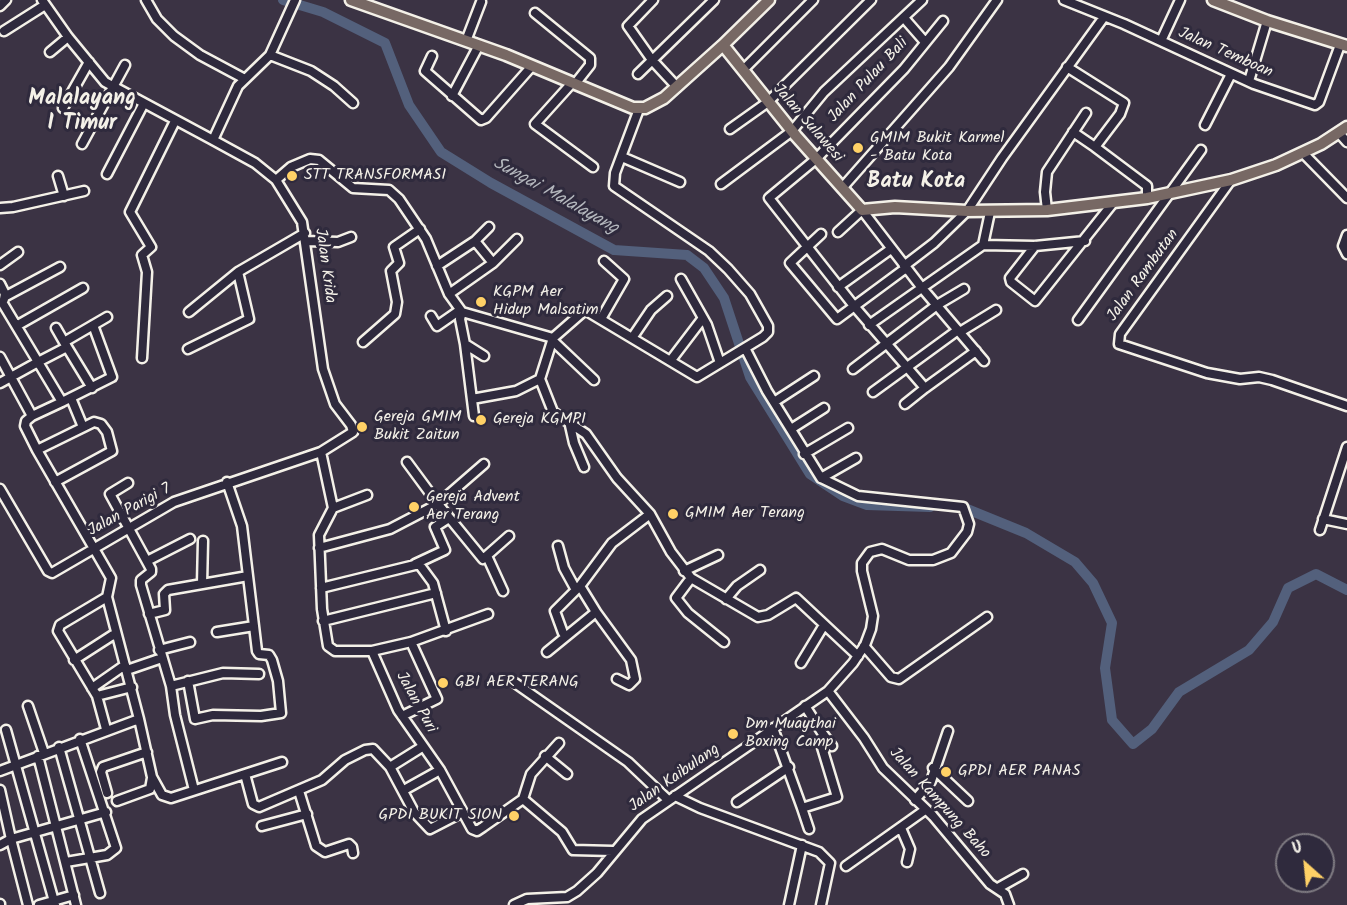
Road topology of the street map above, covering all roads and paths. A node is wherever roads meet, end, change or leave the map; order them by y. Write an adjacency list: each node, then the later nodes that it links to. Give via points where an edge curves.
1 (6, 0): 18 (street)
2 (146, 0): 43 (street, via 174,36)
3 (295, 0): 33 (street)
4 (354, 0): 26 (main road)
5 (653, 0): 35 (street, via 628,27)
6 (714, 0): 35 (street)
7 (769, 0): 30 (main road)
8 (813, 0): 40 (street)
9 (871, 0): 49 (street)
10 (922, 0): 21 (street)
11 (997, 0): 75 (street, via 950,67)
12 (1064, 0): 17 (street, Jalan Temboan)
13 (1180, 0): 27 (street)
14 (1213, 0): 23 (main road)
15 (44, 2): 24 (street); 25 (street, Jalan Krida)
16 (481, 2): 26 (street)
17 (1079, 3): 20 (street, Jalan Temboan)
18 (0, 6)
19 (535, 13): 45 (street, via 590,58 590,65)
20 (1104, 17): 27 (street, Jalan Temboan); 39 (street)
21 (904, 18): 28 (street); 58 (street, via 824,92)
22 (943, 21): 28 (street, Jalan Pulau Bali)
23 (1267, 21): 31 (main road); 44 (street)
24 (4, 31)
25 (68, 37): 32 (street); 36 (street, Jalan Krida)
26 (466, 41): 29 (main road)
27 (1161, 41): 42 (street, Jalan Temboan)
28 (925, 42): 67 (street, Jalan Pulau Bali, via 904,69)
29 (478, 45): 38 (main road); 48 (street)
30 (723, 45): 40 (main road, Jalan Sulawesi); 47 (main road)
31 (1344, 45): 44 (street, Jalan Temboan, via 1317,105)
32 (50, 52)
33 (270, 55): 43 (street); 50 (street, via 310,71)
34 (432, 56): 48 (street, via 425,71)
35 (652, 60): 41 (street); 47 (street)
36 (89, 62): 46 (street, Jalan Krida); 52 (street)
37 (126, 65): 46 (street)
38 (532, 66): 45 (main road); 48 (street, via 483,120)
39 (1067, 67): 63 (street, via 1125,105); 85 (street)
40 (743, 70): 49 (main road, Jalan Sulawesi)
41 (638, 74)
42 (1231, 74): 44 (street, Jalan Temboan); 56 (street)
43 (243, 78): 61 (street)
44 (1249, 81)
45 (573, 83): 53 (main road); 68 (street, via 535,124)
46 (112, 86): 51 (street, Jalan Krida); 62 (street)
47 (677, 87): 53 (main road, via 657,103)
48 (453, 96)
49 (768, 102): 57 (street); 58 (main road, Jalan Sulawesi)
50 (353, 103)
51 (143, 105): 55 (street, Jalan Krida); 69 (street)
52 (63, 108)
53 (639, 109): 66 (street)
54 (1086, 113): 59 (street)
55 (175, 121): 61 (street, Jalan Krida); 145 (street, via 132,206 131,217 151,247 142,255 147,272)
56 (1205, 124)
57 (730, 129)
58 (792, 131): 67 (main road, Jalan Sulawesi); 74 (street)
59 (1073, 132): 63 (street); 84 (street, via 1045,177)
60 (1344, 134): 65 (main road)
61 (213, 140): 71 (street, Jalan Krida, via 255,163)
62 (82, 144)
63 (1095, 147): 79 (street, via 1146,184)
64 (1201, 150): 77 (street)
65 (1303, 153): 72 (main road); 80 (street)
66 (622, 157): 73 (street); 140 (street, via 613,180 615,188 709,251 750,294 768,330)
67 (816, 159): 75 (main road, Jalan Sulawesi); 99 (street, Jalan Pulau Bali, via 769,198)
68 (594, 167)
69 (107, 174)
70 (58, 176): 78 (street)
71 (276, 180): 88 (street, via 291,167 310,159 319,160 353,188 389,190); 92 (street, Jalan Krida, via 297,213)
72 (1231, 180): 77 (main road); 165 (street, Jalan Rambutan, via 1120,334 1119,344 1207,373 1272,380)
73 (680, 182)
74 (721, 184)
75 (843, 187): 83 (main road, Jalan Sulawesi)
76 (84, 190): 78 (street)
77 (1174, 190): 79 (main road); 128 (street)
78 (64, 196): 82 (street)
79 (1147, 198): 81 (main road)
80 (1347, 198)
81 (1113, 204): 84 (main road); 95 (street)
82 (0, 208)
83 (862, 210): 85 (main road, via 895,207); 89 (street); 100 (street)
84 (1047, 210): 86 (main road)
85 (967, 212): 86 (main road); 108 (street)
86 (990, 212): 97 (street)
87 (489, 227): 96 (street)
88 (420, 230): 106 (street); 136 (street, via 394,247 399,263 391,271 397,302 395,314)
89 (838, 232)
90 (821, 234): 99 (street)
91 (1347, 235): 102 (street, via 1342,246)
92 (305, 237): 93 (street, via 338,242); 109 (street); 175 (street, Jalan Krida, via 323,369 335,404 353,430)
93 (351, 237)
94 (517, 239): 104 (street)
95 (1085, 241): 98 (street); 98 (street, via 1035,301 1010,278)
96 (475, 242): 104 (street); 106 (street)
97 (983, 245): 98 (street); 114 (street)
98 (1035, 246)
99 (807, 247): 112 (street); 120 (street, via 791,265 837,319)
100 (891, 249): 108 (street); 112 (street)
101 (18, 252): 105 (street)
102 (1347, 254)
103 (604, 261): 127 (street, via 624,279)
104 (493, 263): 116 (street)
105 (0, 265)
106 (437, 266): 116 (street)
107 (60, 267): 118 (street)
108 (905, 267): 114 (street); 120 (street)
109 (238, 272): 123 (street); 141 (street, via 249,319)
110 (681, 279): 126 (street)
111 (0, 284): 118 (street)
112 (838, 287): 120 (street)
113 (83, 288): 129 (street)
114 (922, 288): 119 (street); 131 (street)
115 (964, 289): 119 (street)
116 (449, 294): 122 (street)
117 (667, 296): 134 (street, via 651,310)
118 (2, 301): 129 (street)
119 (937, 305): 133 (street); 139 (street)
120 (854, 306): 131 (street)
121 (996, 310): 133 (street)
122 (461, 311): 124 (street, via 437,326); 135 (street); 138 (street)
123 (189, 312)
124 (431, 316)
125 (107, 317): 130 (street)
126 (703, 318): 146 (street); 149 (street)
127 (601, 319): 134 (street); 135 (street, via 583,311)
128 (1078, 320)
129 (18, 325): 148 (street)
130 (93, 325): 137 (street); 157 (street, via 112,375)
131 (869, 325): 139 (street)
132 (56, 328): 137 (street)
133 (959, 331): 142 (street); 150 (street)
134 (632, 338): 146 (street)
135 (553, 340): 154 (street); 155 (street)
136 (363, 342)
137 (65, 344): 148 (street); 157 (street)
138 (465, 344): 143 (street); 161 (street)
139 (886, 344): 150 (street); 151 (street)
140 (744, 348): 149 (street); 163 (street)
141 (188, 349)
142 (976, 351): 147 (street); 158 (street)
143 (484, 356)
144 (0, 357): 153 (street)
145 (142, 358)
146 (671, 360): 149 (street, via 697,377)
147 (984, 361)
148 (38, 362): 153 (street); 162 (street)
149 (720, 363)
150 (905, 366): 158 (street); 159 (street)
151 (853, 369)
152 (814, 375): 163 (street)
153 (12, 377): 156 (street); 167 (street)
154 (540, 379): 161 (street, via 520,390); 169 (street, via 553,412)
155 (594, 380)
156 (0, 383)
157 (92, 388): 160 (street)
158 (925, 388): 164 (street)
159 (873, 392)
160 (71, 398): 162 (street); 170 (street)
161 (472, 399): 168 (street)
162 (62, 402): 167 (street)
163 (774, 402): 172 (street)
164 (905, 404)
165 (1347, 406)
166 (824, 408): 172 (street)
167 (33, 416): 174 (street, via 25,426)
168 (474, 416)
169 (569, 422): 180 (street); 189 (street, via 586,434 617,478)
170 (83, 427): 174 (street); 182 (street, via 94,422 101,424 111,440 112,451)
171 (848, 428): 176 (street)
172 (791, 429): 176 (street)
173 (1347, 447): 191 (street)
174 (37, 450): 182 (street)
175 (321, 452): 184 (street, Jalan Parigi 7); 188 (street)
176 (804, 454): 181 (street)
177 (856, 458): 181 (street)
178 (407, 462): 187 (street)
179 (484, 464): 187 (street)
180 (584, 467)
181 (821, 478): 232 (street, Jalan Kaibulang, via 858,496 944,503 966,509 969,524 958,546 942,558 909,560 882,549 870,552 862,563 873,616)
182 (55, 482): 199 (street)
183 (128, 483): 193 (street, via 110,493)
184 (227, 483): 193 (street, Jalan Parigi 7, via 174,502); 207 (street, via 240,518)
185 (0, 489): 199 (street, Jalan Parigi 7, via 50,573)
186 (367, 495): 188 (street)
187 (438, 504): 190 (street); 200 (street, via 390,529)
188 (333, 508): 200 (street, via 319,535)
189 (650, 514): 206 (street); 211 (street, via 612,543)
190 (449, 518): 202 (street, via 480,558); 204 (street, via 435,527 445,550)
191 (1323, 519): 192 (street); 194 (street)
192 (1347, 524)
193 (130, 529): 199 (street, Jalan Parigi 7); 203 (street)
194 (1320, 530)
195 (509, 536): 202 (street)
196 (190, 539): 203 (street)
197 (203, 541): 209 (street)
198 (558, 546): 211 (street, via 564,568)
199 (95, 548): 214 (street, via 112,582)
200 (319, 548): 210 (street)
201 (718, 555): 206 (street)
202 (488, 556): 212 (street)
203 (147, 561): 219 (street, via 152,571 141,582)
204 (414, 564): 210 (street); 213 (street, via 425,570)
205 (760, 570): 215 (street)
206 (684, 571): 208 (street)
207 (248, 576): 209 (street); 224 (street)
208 (691, 578): 215 (street); 231 (street, via 675,598)
209 (202, 584): 219 (street, via 168,590 164,594 165,610)
210 (321, 588): 222 (street)
211 (578, 588): 216 (street); 218 (street)
212 (503, 591)
213 (436, 593): 222 (street); 225 (street)
214 (107, 597): 227 (street); 237 (street, via 58,628)
215 (726, 599): 223 (street, via 763,617 796,598)
216 (567, 601): 217 (street); 228 (street, via 555,611)
217 (549, 607)
218 (596, 612): 234 (street); 241 (street, via 631,660 635,680 629,685)
219 (149, 614): 235 (street)
220 (488, 614): 225 (street)
221 (987, 617): 232 (street, via 896,680)
222 (323, 621): 233 (street, via 331,649)
223 (824, 625): 236 (street); 238 (street)
224 (254, 626): 226 (street); 242 (street, via 257,652 270,656 278,681 279,714 195,719)
225 (446, 631): 230 (street)
226 (217, 632)
227 (116, 633): 237 (street); 239 (street)
228 (562, 633)
229 (190, 642): 235 (street)
230 (411, 642): 233 (street); 250 (street, via 437,699)
231 (724, 642)
232 (864, 646): 236 (street, Jalan Kaibulang)
233 (372, 651): 250 (street, Jalan Puri)
234 (547, 652)
235 (161, 654): 239 (street); 244 (street)
236 (858, 656): 246 (street, Jalan Kaibulang)
237 (74, 660): 247 (street)
238 (801, 663)
239 (126, 668): 245 (street); 247 (street)
240 (259, 674): 242 (street, via 223,673)
241 (617, 679)
242 (188, 681): 244 (street)
243 (515, 683): 280 (street, via 628,762)
244 (171, 686): 276 (street)
245 (132, 687): 247 (street); 251 (street)
246 (828, 691): 249 (street, Jalan Kaibulang); 282 (street, Jalan Kampung Baho, via 883,768)
247 (94, 692): 253 (street)
248 (28, 706): 263 (street)
249 (806, 706): 252 (street, Jalan Kaibulang); 256 (street)
250 (402, 716): 261 (street, Jalan Puri)
251 (139, 719): 253 (street); 262 (street)
252 (773, 728): 268 (street); 280 (street, Jalan Kaibulang)
253 (106, 729): 257 (street)
254 (6, 730): 266 (street)
255 (948, 731): 269 (street)
256 (823, 734): 259 (street); 286 (street, via 821,744 837,797)
257 (80, 739): 260 (street); 288 (street)
258 (559, 743): 264 (street)
259 (832, 746)
260 (58, 747): 263 (street); 291 (street)
261 (422, 747): 267 (street); 270 (street, Jalan Puri)
262 (147, 752): 274 (street); 279 (street, via 103,767)
263 (41, 755): 266 (street); 292 (street)
264 (545, 756): 273 (street); 281 (street, via 531,774)
265 (282, 762): 272 (street)
266 (18, 764): 271 (street); 296 (street)
267 (390, 767): 277 (street); 278 (street, via 379,753 369,748)
268 (789, 767): 285 (street); 286 (street)
269 (933, 768): 282 (street, via 929,784); 284 (street)
270 (440, 770): 277 (street); 289 (street, Jalan Puri)
271 (0, 771)
272 (245, 774): 276 (street); 278 (street, via 256,807)
273 (567, 774)
274 (152, 777): 276 (street, via 166,798); 283 (street, via 150,789)
275 (0, 790): 297 (street)
276 (195, 790)
277 (404, 790): 289 (street, via 414,812 430,829)
278 (299, 791): 290 (street)
279 (107, 793)
280 (672, 798): 299 (street); 300 (street, Jalan Kaibulang, via 642,819)
281 (523, 799): 289 (street, Jalan Puri, via 477,831); 300 (street, via 562,832 573,850)
282 (915, 800): 287 (street, Jalan Kampung Baho)
283 (117, 801)
284 (968, 801)
285 (737, 802)
286 (802, 808): 295 (street)
287 (925, 810): 294 (street); 307 (street, Jalan Kampung Baho, via 990,884)
288 (106, 812): 291 (street); 302 (street, via 116,848 106,855)
289 (464, 812)
290 (307, 814): 293 (street); 301 (street, via 320,850 349,844)
291 (80, 820): 292 (street); 302 (street)
292 (57, 826): 296 (street); 303 (street)
293 (262, 826)
294 (901, 828): 304 (street, via 910,849); 305 (street)
295 (809, 829)
296 (35, 832): 297 (street); 310 (street)
297 (11, 839): 298 (street); 311 (street)
298 (0, 845)
299 (802, 845): 315 (street); 316 (street, via 819,852 830,863)
300 (613, 851): 314 (street, Jalan Kaibulang, via 597,873 571,895 538,896)
301 (352, 853)
302 (90, 857): 303 (street); 308 (street)
303 (66, 862): 309 (street)
304 (907, 862)
305 (846, 866)
306 (1023, 874): 307 (street)
307 (998, 888): 317 (street, Jalan Kampung Baho)
308 (100, 893)
309 (74, 895): 310 (street); 313 (street)
310 (54, 903): 312 (street)
311 (28, 905)
312 (39, 905)
313 (76, 905)
314 (514, 905)
315 (789, 905)
316 (821, 905)
317 (1009, 905)

